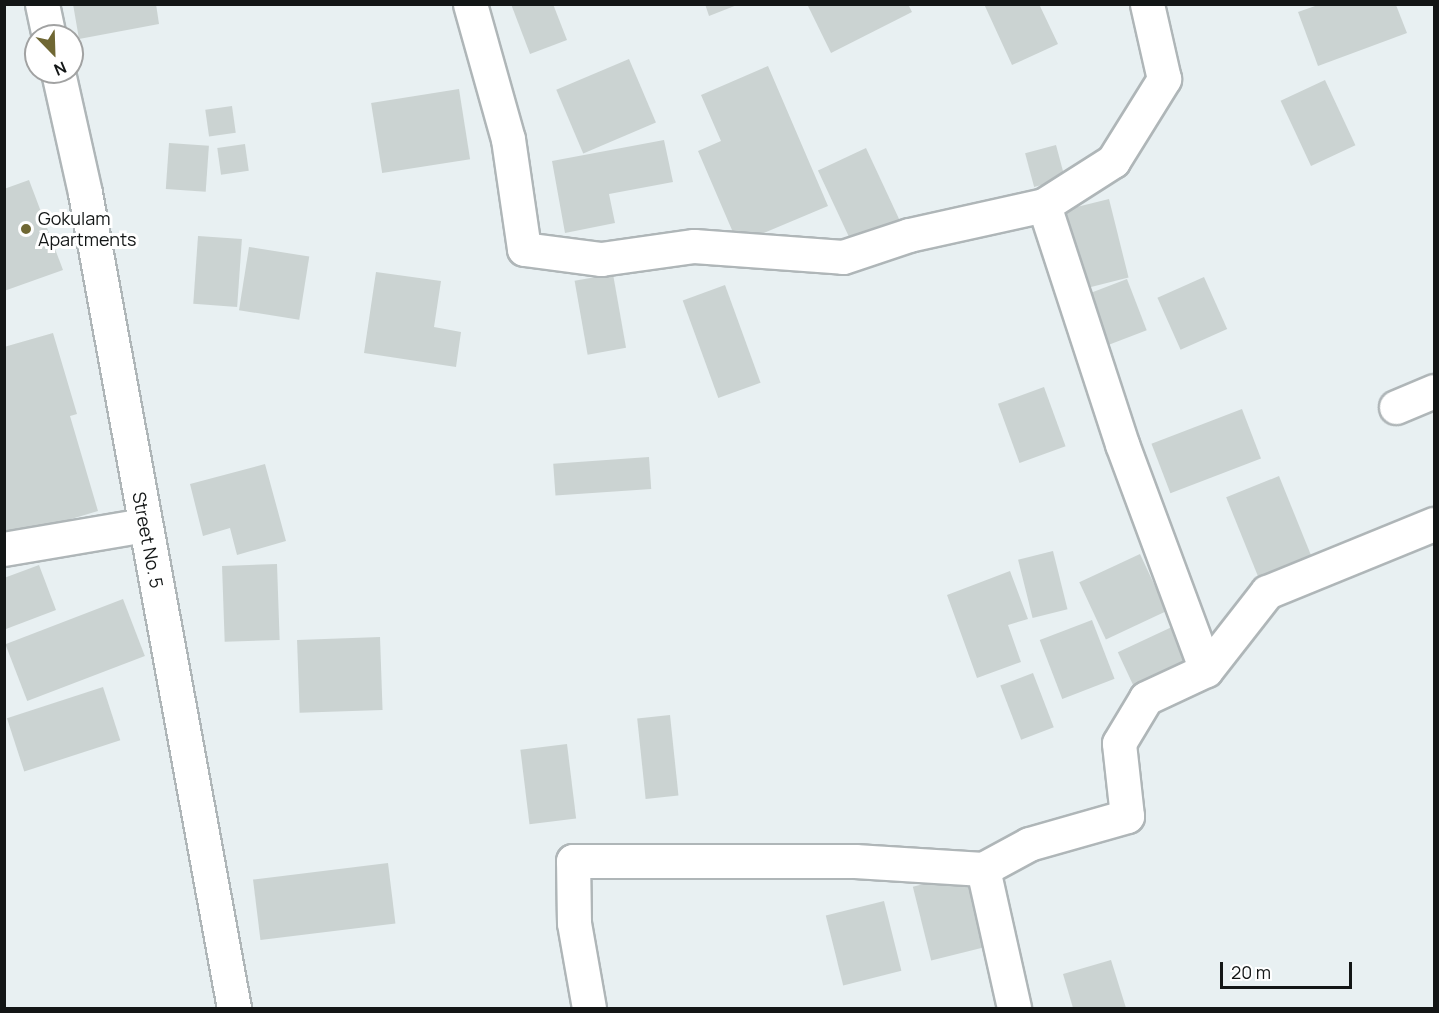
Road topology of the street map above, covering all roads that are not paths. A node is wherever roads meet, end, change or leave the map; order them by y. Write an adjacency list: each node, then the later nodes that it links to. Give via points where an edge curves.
1 (42, 4): 4 (street)
2 (470, 4): 6 (street, via 508,139 524,249 601,259 694,246 843,257 909,235)
3 (1147, 4): 6 (street, via 1164,79 1113,161)
4 (46, 24)
5 (60, 84): 10 (street, Street No. 5, via 85,193)
6 (1044, 205): 12 (street, via 1122,444)
7 (1434, 391): 8 (street)
8 (1396, 407)
9 (1434, 524): 12 (street, via 1267,592)
10 (145, 525): 11 (street); 14 (street, Street No. 5)
11 (4, 549)
12 (1206, 670): 13 (street, via 1146,698 1119,743 1127,816 1029,844)
13 (983, 869): 15 (street, via 855,861 573,861 574,923); 16 (street)
14 (234, 1008)
15 (589, 1008)
16 (1014, 1008)

